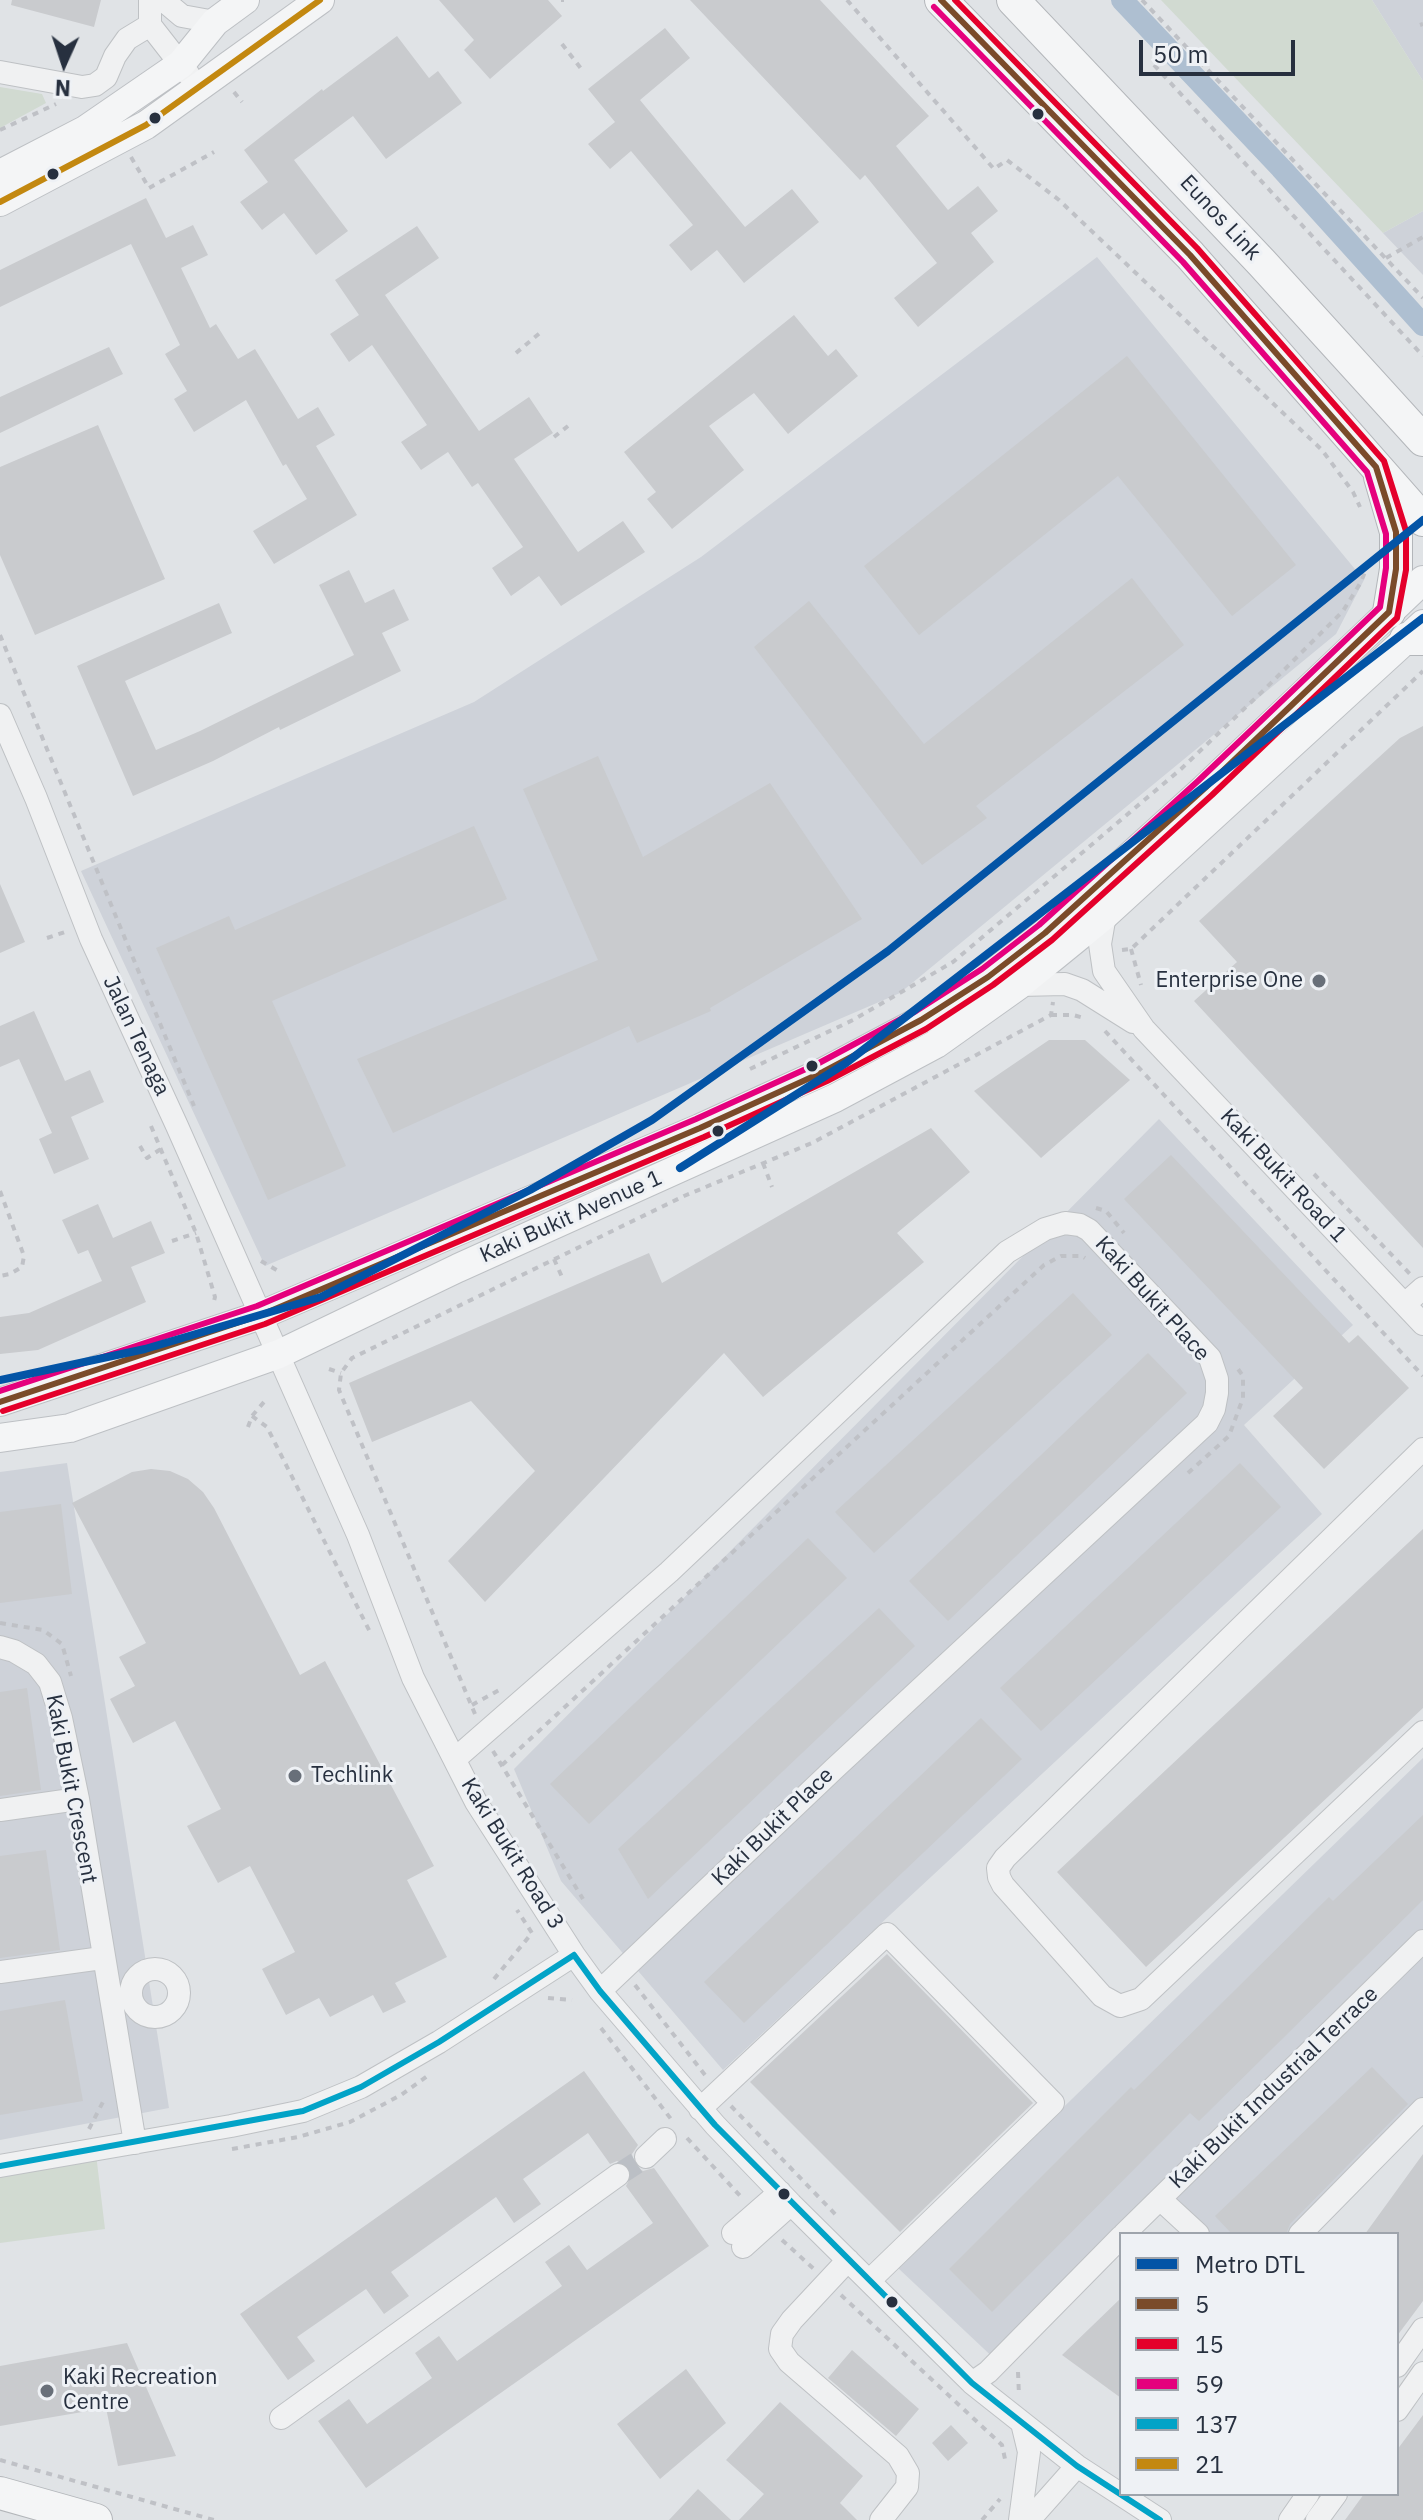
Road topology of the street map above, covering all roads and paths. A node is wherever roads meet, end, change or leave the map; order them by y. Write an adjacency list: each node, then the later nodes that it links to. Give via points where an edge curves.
1 (150, 0): 10 (street)
2 (163, 0): 9 (street, via 182,16)
3 (245, 0): 9 (main road)
4 (320, 0): 16 (main road)
5 (847, 0): 32 (path, via 994,169 1007,160 1059,200 1322,450)
6 (941, 0): 31 (highway, via 1190,255)
7 (1013, 0): 27 (highway, Eunos Link)
8 (1142, 0): 22 (path)
9 (215, 22): 12 (main road)
10 (150, 25): 12 (street); 15 (street, via 127,39 106,77 95,85)
11 (562, 44): 14 (path)
12 (181, 64): 16 (street); 19 (main road, via 85,130)
13 (1154, 65): 26 (path)
14 (583, 71)
15 (0, 72)
16 (200, 89): 20 (main road, via 146,125)
17 (126, 148): 18 (path, via 149,188)
18 (214, 152)
19 (0, 174)
20 (0, 202)
21 (1423, 237): 22 (path)
22 (1386, 258): 23 (path)
23 (1423, 298)
24 (541, 332): 25 (path)
25 (516, 353)
26 (1423, 356)
27 (1411, 417): 30 (highway, Eunos Link)
28 (568, 426): 29 (path)
29 (554, 437)
30 (1423, 440)
31 (1376, 467): 33 (highway); 36 (highway, via 1396,532)
32 (1363, 513)
33 (1423, 520)
34 (1370, 559): 50 (path, via 1343,611 1266,688 1181,769 953,962 853,1020)
35 (1423, 580): 36 (main road, Kaki Bukit Avenue 1)
36 (1389, 612): 71 (main road, Kaki Bukit Avenue 1, via 1045,933 921,1020 700,1128)
37 (1417, 634): 40 (main road, Kaki Bukit Avenue 1)
38 (0, 635): 51 (path)
39 (0, 715): 71 (street, Jalan Tenaga, via 91,939)
40 (1105, 915): 44 (main road, Kaki Bukit Avenue 1); 49 (street, Kaki Bukit Road 1, via 1100,944 1104,971)
41 (68, 931): 42 (path)
42 (47, 938)
43 (1131, 949): 45 (path)
44 (1019, 985): 49 (street, Kaki Bukit Road 1, via 1074,987); 73 (main road, Kaki Bukit Avenue 1, via 936,1044 835,1098)
45 (1144, 993)
46 (1051, 1015): 47 (path)
47 (1088, 1020)
48 (1097, 1026): 77 (path)
49 (1144, 1029): 70 (street, Kaki Bukit Road 1)
50 (750, 1069)
51 (199, 1119)
52 (140, 1146): 53 (path, via 147,1158)
53 (161, 1149)
54 (763, 1163): 56 (path)
55 (1306, 1166): 69 (path)
56 (772, 1187)
57 (0, 1191): 67 (path, via 24,1256 22,1267)
58 (684, 1196): 64 (path)
59 (1085, 1204): 61 (path, via 1106,1211)
60 (196, 1233): 62 (path)
61 (1125, 1235)
62 (172, 1241)
63 (254, 1251): 66 (path)
64 (554, 1259): 68 (path); 76 (path, via 352,1358)
65 (1093, 1267): 90 (path, via 1082,1256 1061,1256 1044,1265)
66 (280, 1272)
67 (0, 1276)
68 (562, 1277)
69 (1418, 1282): 70 (street)
70 (1405, 1304): 72 (street, Kaki Bukit Road 1)
71 (261, 1315): 73 (street, Jalan Tenaga); 78 (main road, Kaki Bukit Avenue 1)
72 (1423, 1324)
73 (279, 1354): 81 (main road, Kaki Bukit Avenue 1, via 70,1428); 89 (street, Kaki Bukit Road 3, via 413,1678)
74 (1233, 1364): 83 (path, via 1243,1376 1243,1398 1229,1436)
75 (329, 1369): 76 (path)
76 (341, 1373): 86 (path, via 339,1390)
77 (1423, 1376)
78 (0, 1402)
79 (264, 1402): 80 (path)
80 (248, 1427)
81 (0, 1438)
82 (1423, 1449): 87 (street, via 1005,1858 999,1877 1102,1996 1120,2006 1141,1999)
83 (1183, 1477)
84 (0, 1647): 91 (street, Kaki Bukit Crescent, via 36,1664 50,1682)
85 (502, 1688): 86 (path)
86 (472, 1705): 88 (path)
87 (1423, 1732)
88 (485, 1736): 89 (street, Kaki Bukit Place); 90 (path); 102 (street, Kaki Bukit Place, via 669,1572 1007,1252 1045,1229 1065,1223 1089,1230 1210,1358 1217,1393 1207,1423 835,1768)
89 (455, 1759): 96 (street, Kaki Bukit Road 3, via 476,1802)
90 (502, 1765): 93 (path)
91 (78, 1799): 92 (street); 97 (street, Kaki Bukit Crescent)
92 (0, 1810)
93 (583, 1899)
94 (532, 1933): 100 (path)
95 (1423, 1941): 115 (street, Kaki Bukit Industrial Terrace)
96 (574, 1955): 102 (street, Kaki Bukit Road 3); 109 (street, via 361,2087 285,2116)
97 (102, 1958): 98 (street); 101 (street, Kaki Bukit Crescent)
98 (0, 1972)
99 (134, 1982): 101 (street); 103 (street, via 133,2004); 103 (street, via 142,1972 167,1972 179,1994 166,2015)
100 (492, 1982)
101 (107, 1987): 104 (street)
102 (608, 2000): 105 (path, via 635,1985); 106 (street, Kaki Bukit Road 3)
103 (141, 2013): 104 (street)
104 (114, 2027): 109 (street)
105 (717, 2091): 106 (street); 116 (path); 123 (street, via 887,1934 1053,2103)
106 (700, 2109): 114 (street, Kaki Bukit Road 3)
107 (1423, 2109): 119 (street)
108 (87, 2131): 109 (path)
109 (133, 2133): 112 (street)
110 (665, 2139): 111 (street)
111 (646, 2157)
112 (0, 2166)
113 (618, 2175): 129 (street)
114 (786, 2198): 120 (street); 122 (street, Kaki Bukit Road 3)
115 (1160, 2199): 117 (street, Kaki Bukit Industrial Terrace); 118 (street)
116 (841, 2221)
117 (1127, 2232)
118 (1196, 2232)
119 (1302, 2232)
120 (738, 2240)
121 (1119, 2240): 127 (street, Kaki Bukit Industrial Terrace)
122 (848, 2260): 123 (street, Kaki Bukit Road 3); 140 (street, via 792,2320 780,2349 898,2456 908,2473 907,2487)
123 (869, 2281): 127 (street, Kaki Bukit Road 3)
124 (1423, 2329): 125 (street)
125 (1399, 2363)
126 (1423, 2373): 128 (street)
127 (972, 2383): 130 (street, Kaki Bukit Road 3)
128 (1399, 2407)
129 (281, 2418)
130 (1022, 2423): 132 (street, Kaki Bukit Road 3); 141 (street, via 1029,2452)
131 (0, 2460): 139 (path)
132 (1077, 2466): 134 (street, Kaki Bukit Road 3); 142 (street)
133 (0, 2493): 138 (highway)
134 (1119, 2493)
135 (1123, 2496): 143 (street, Kaki Bukit Road 3)
136 (1307, 2496): 144 (street)
137 (1335, 2496): 145 (street)
138 (96, 2520)
139 (214, 2520)
140 (881, 2520)
141 (1020, 2520)
142 (1029, 2520)
143 (1160, 2520)
144 (1290, 2520)
145 (1317, 2520)

